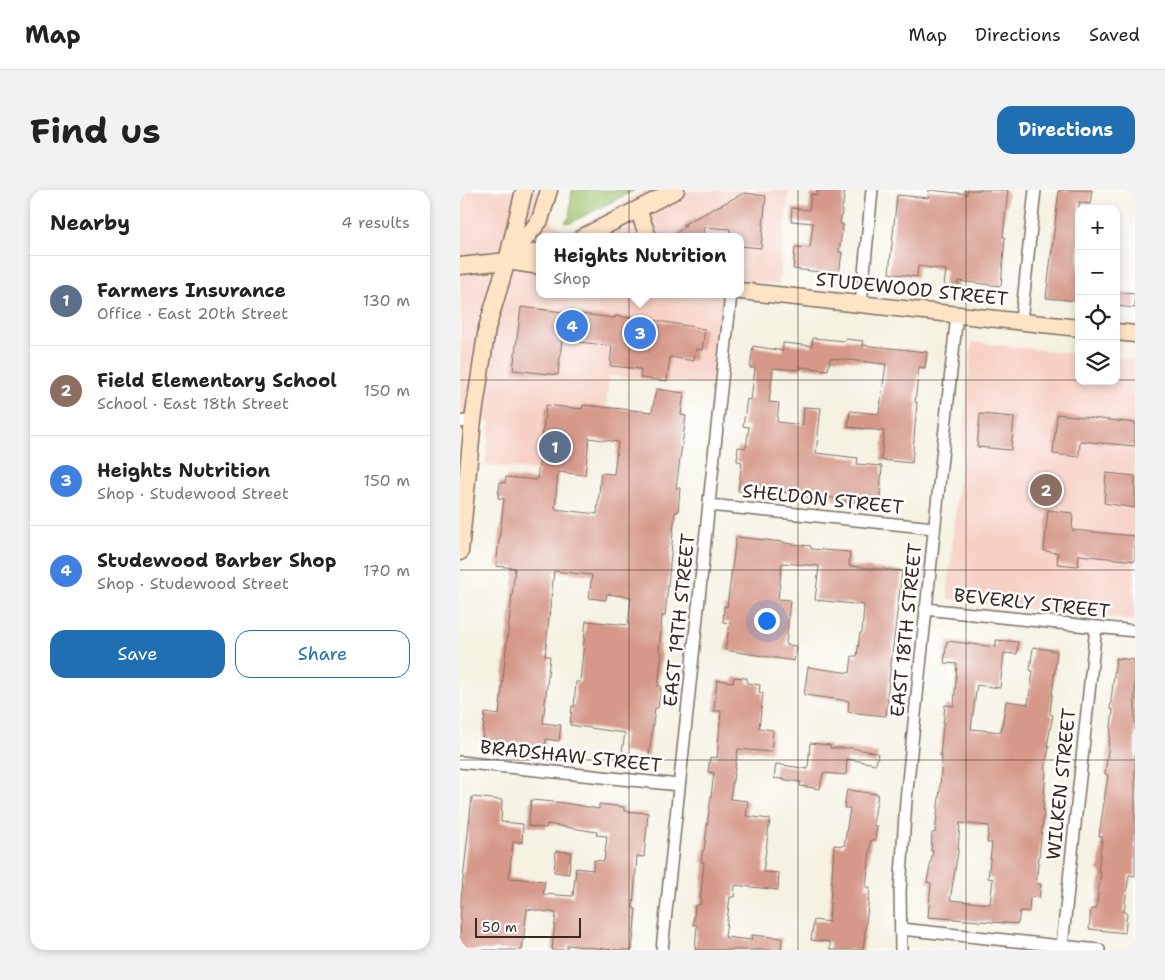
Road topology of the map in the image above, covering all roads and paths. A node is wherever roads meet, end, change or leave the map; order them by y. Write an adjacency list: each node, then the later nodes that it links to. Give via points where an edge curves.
1 (524, 190): 10 (main road)
2 (549, 190): 10 (main road, via 540,220)
3 (676, 190): 6 (main road)
4 (872, 190): 15 (street)
5 (1035, 190): 17 (street)
6 (638, 209): 7 (main road); 8 (main road)
7 (591, 233)
8 (647, 233)
9 (536, 252): 10 (main road)
10 (507, 261): 11 (main road); 12 (main road); 21 (main road, via 487,328)
11 (462, 264)
12 (536, 265)
13 (744, 291): 15 (main road, STUDEWOOD STREET)
14 (731, 298): 22 (street, EAST 19TH STREET)
15 (860, 304): 16 (main road, STUDEWOOD STREET)
16 (957, 314): 17 (main road, STUDEWOOD STREET); 23 (street, EAST 18TH STREET)
17 (1021, 322): 18 (main road, STUDEWOOD STREET)
18 (1075, 328)
19 (1120, 332): 20 (main road)
20 (1135, 334)
21 (466, 421): 24 (main road)
22 (709, 505): 23 (street, SHELDON STREET); 29 (street, EAST 19TH STREET)
23 (934, 528): 25 (street, EAST 18TH STREET)
24 (460, 552)
25 (925, 609): 26 (street, BEVERLY STREET); 30 (street, EAST 18TH STREET, via 906,800)
26 (1096, 627): 27 (street, BEVERLY STREET); 31 (street, WILKEN STREET)
27 (1135, 631)
28 (460, 762): 29 (street, BRADSHAW STREET)
29 (679, 785): 32 (street, EAST 19TH STREET)
30 (901, 929): 31 (street); 33 (street, EAST 18TH STREET)
31 (1062, 946): 34 (street)
32 (662, 950)
33 (900, 950)
34 (1099, 950)

